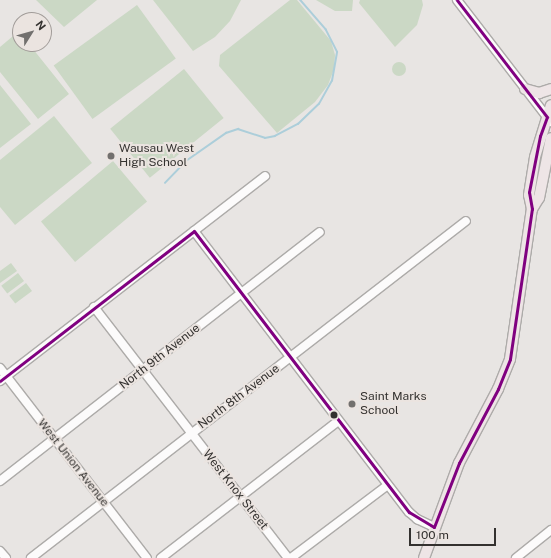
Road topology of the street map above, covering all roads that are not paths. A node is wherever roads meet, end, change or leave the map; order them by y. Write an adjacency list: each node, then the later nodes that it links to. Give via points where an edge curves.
1 (457, 0): 2 (street)
2 (525, 89): 3 (main road, via 539,93); 5 (street)
3 (551, 89)
4 (551, 105): 5 (main road)
5 (549, 120): 10 (main road, via 540,136 530,185)
6 (551, 138): 9 (main road)
7 (551, 162): 9 (main road)
8 (265, 176): 12 (street)
9 (542, 184): 10 (main road, via 538,202)
10 (532, 209): 27 (main road, via 510,359 496,394 459,463)
11 (466, 221): 16 (street, North 8th Avenue)
12 (194, 231): 14 (street); 15 (street)
13 (320, 232): 14 (street, North 9th Avenue)
14 (242, 294): 16 (street); 18 (street, North 9th Avenue)
15 (94, 308): 18 (street, West Knox Street); 19 (street)
16 (290, 357): 20 (street); 21 (street, North 8th Avenue)
17 (0, 368): 19 (street, West Union Avenue)
18 (143, 370): 21 (street, West Knox Street); 22 (street, North 9th Avenue)
19 (3, 379): 22 (street, West Union Avenue)
20 (338, 421): 24 (street); 25 (street)
21 (191, 433): 25 (street, West Knox Street); 26 (street, North 8th Avenue)
22 (55, 439): 23 (street, North 9th Avenue); 26 (street, West Union Avenue)
23 (0, 481)
24 (388, 485): 27 (street, via 412,515); 35 (street)
25 (240, 497): 33 (street); 34 (street, West Knox Street)
26 (103, 502): 31 (street, North 8th Avenue); 32 (street, West Union Avenue)
27 (434, 527): 36 (main road)
28 (551, 530): 37 (street)
29 (0, 551): 30 (street)
30 (6, 558)
31 (31, 558)
32 (147, 558)
33 (161, 558)
34 (288, 558)
35 (291, 558)
36 (424, 558)
37 (516, 558)

